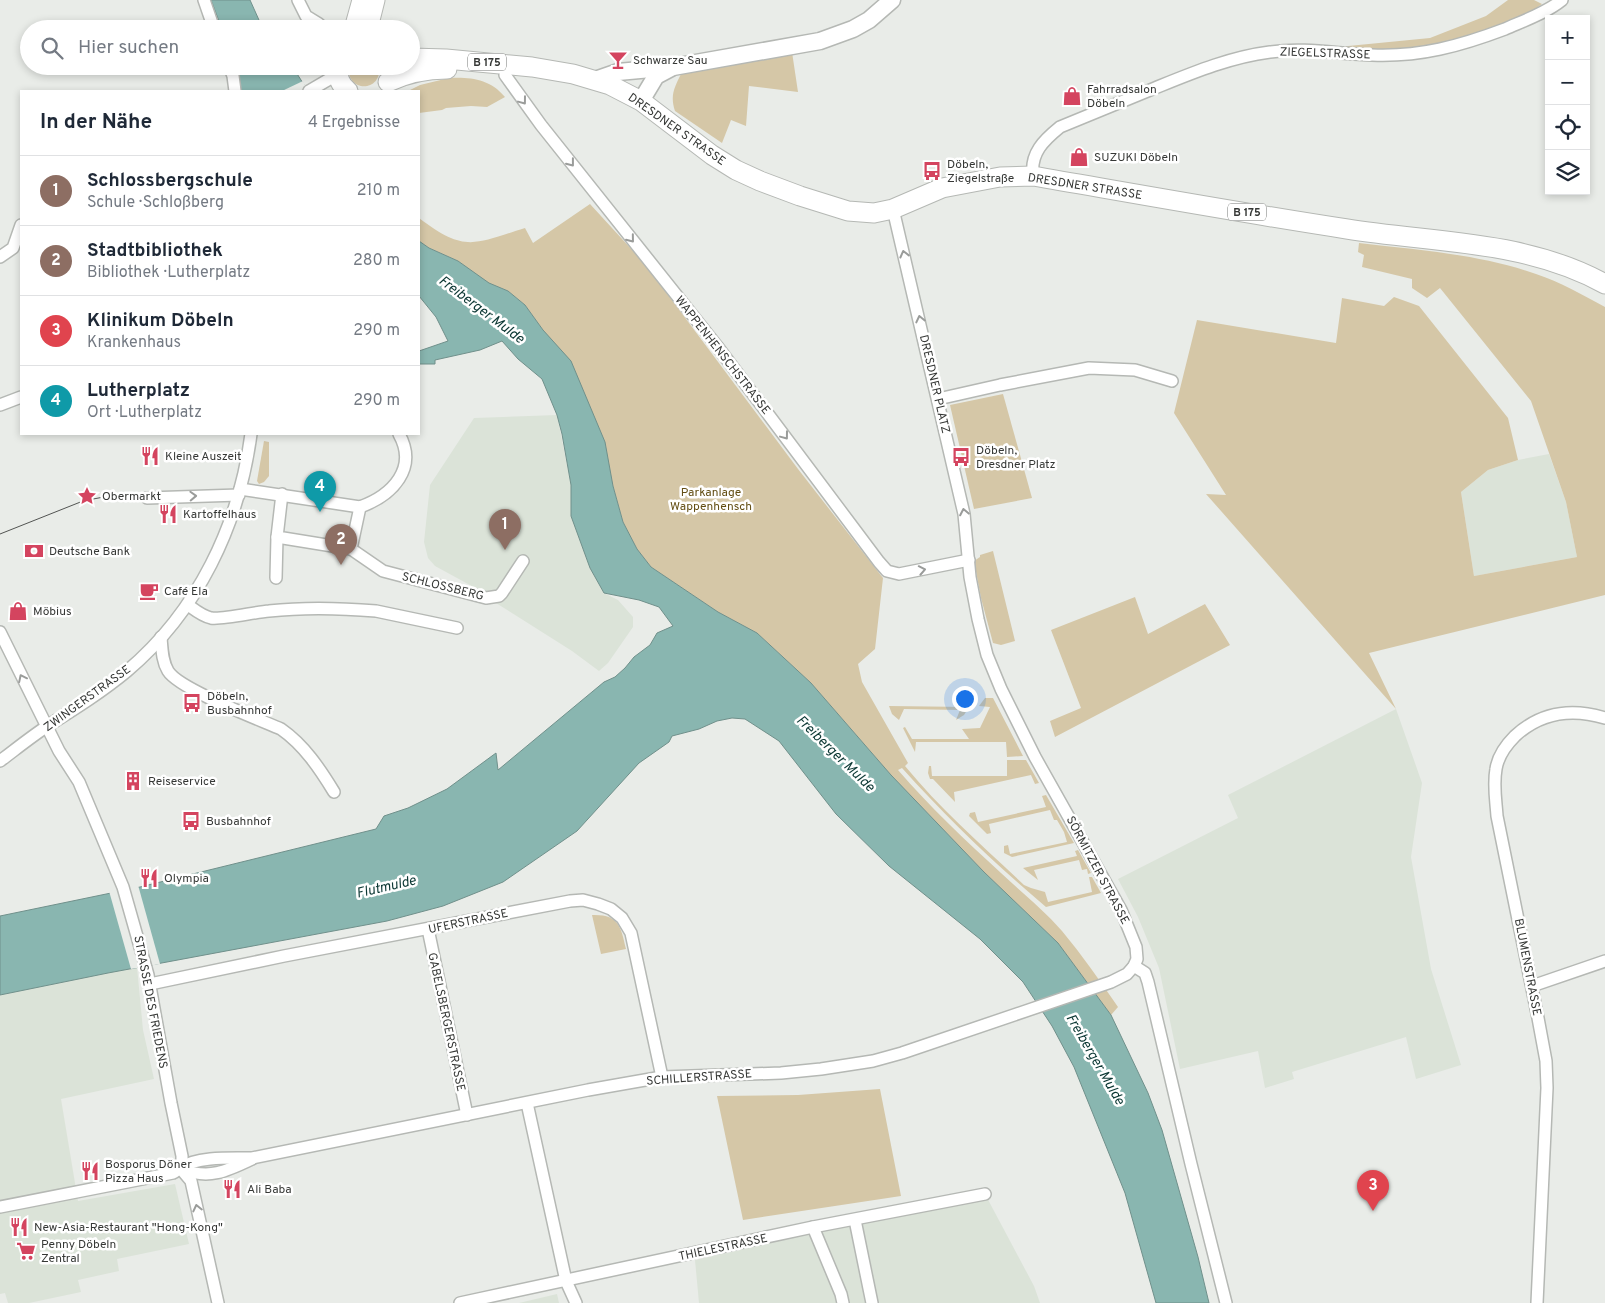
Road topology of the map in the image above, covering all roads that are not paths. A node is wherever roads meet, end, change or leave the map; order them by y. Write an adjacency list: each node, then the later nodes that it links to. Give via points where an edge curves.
1 (204, 0): 7 (street)
2 (298, 0): 8 (street, via 306,16)
3 (362, 0): 9 (main road)
4 (375, 0): 10 (main road)
5 (892, 0): 12 (main road, via 853,30 828,38)
6 (1562, 0): 24 (street, ZIEGELSTRASSE, via 1488,36 1415,55 1294,50 1242,57 1203,68 1060,127 1039,148 1033,160)
7 (211, 20)
8 (312, 20)
9 (356, 20)
10 (370, 20)
11 (420, 58): 14 (main road, B 175, via 489,62)
12 (673, 67): 19 (main road, via 618,72); 23 (main road, via 656,76)
13 (420, 71): 17 (main road, B 175)
14 (559, 72): 17 (main road, B 175, via 530,77); 19 (main road, B 175)
15 (233, 75): 21 (street)
16 (403, 75): 18 (main road, B 175)
17 (505, 75): 41 (street, WAPPENHENSCHSTRASSE, one-way to 41, via 717,346 887,571 899,574)
18 (386, 80)
19 (595, 80): 23 (main road, DRESDNER STRASSE / B 175)
20 (342, 83): 22 (street)
21 (235, 90)
22 (313, 90)
23 (641, 102): 25 (main road, DRESDNER STRASSE / B 175, via 712,155 760,181 848,211 874,213)
24 (1032, 176): 25 (main road, DRESDNER STRASSE / B 175, via 1000,177 942,188); 28 (main road, DRESDNER STRASSE / B 175, via 1347,229 1495,247 1573,269)
25 (893, 209): 31 (street, DRESDNER PLATZ, one-way to 25)
26 (20, 228): 27 (street, via 13,248)
27 (0, 257)
28 (1605, 284)
29 (1172, 381): 31 (street, via 1136,370 1089,368)
30 (20, 397): 32 (street)
31 (938, 399): 41 (street, DRESDNER PLATZ, one-way to 31, via 964,514)
32 (0, 405)
33 (251, 435): 35 (street, ZWINGERSTRASSE)
34 (400, 435): 38 (street, via 405,444 406,465 401,479 370,504)
35 (240, 492): 36 (street); 37 (street, one-way to 35); 44 (street, ZWINGERSTRASSE, via 226,534)
36 (282, 494): 38 (street); 39 (street)
37 (147, 498)
38 (360, 507): 40 (street)
39 (277, 537): 40 (street); 43 (street)
40 (351, 549): 42 (street, SCHLOSSBERG, via 383,570 486,598 502,593)
41 (969, 560): 54 (street, SÖRMITZER STRASSE, via 987,655 1035,757 1121,910 1136,947)
42 (523, 561)
43 (276, 578)
44 (188, 605): 45 (street, via 213,618 297,609 365,610); 47 (street, ZWINGERSTRASSE)
45 (457, 628)
46 (0, 632): 49 (street, STRASSE DES FRIEDENS, one-way to 46)
47 (161, 637): 49 (street, ZWINGERSTRASSE, via 128,670); 51 (street, via 162,655 168,672 183,685 293,737 319,767)
48 (1605, 718): 56 (street, BLUMENSTRASSE, via 1590,713 1564,712 1528,725 1507,743 1496,770 1497,816)
49 (47, 727): 50 (street, ZWINGERSTRASSE); 55 (street, STRASSE DES FRIEDENS, via 79,782 123,887)
50 (0, 761)
51 (334, 792)
52 (428, 929): 55 (street, UFERSTRASSE); 57 (street, UFERSTRASSE, via 570,901 583,900 611,909 622,918 631,933); 59 (street, GABELSBERGERSTRASSE)
53 (1605, 961): 56 (street)
54 (1134, 966): 57 (street, SCHILLERSTRASSE, via 1127,974 1111,982 872,1061 821,1069); 71 (street, via 1145,973 1148,982)
55 (150, 984): 60 (street, STRASSE DES FRIEDENS, via 182,1156)
56 (1532, 986): 72 (street, BLUMENSTRASSE, via 1546,1061 1547,1088)
57 (662, 1077): 58 (street, SCHILLERSTRASSE)
58 (527, 1103): 59 (street, SCHILLERSTRASSE); 65 (street)
59 (467, 1115): 60 (street, SCHILLERSTRASSE, via 252,1158 228,1171 194,1174)
60 (180, 1168): 62 (street, via 173,1173); 66 (street, STRASSE DES FRIEDENS, one-way to 60, via 190,1181)
61 (986, 1194): 63 (street, THIELESTRASSE)
62 (0, 1207)
63 (855, 1220): 64 (street, THIELESTRASSE); 70 (street)
64 (814, 1228): 65 (street, THIELESTRASSE); 69 (street)
65 (566, 1281): 67 (street, THIELESTRASSE); 68 (street)
66 (218, 1303)
67 (460, 1303)
68 (576, 1303)
69 (843, 1303)
70 (872, 1303)
71 (1226, 1303)
72 (1537, 1303)

